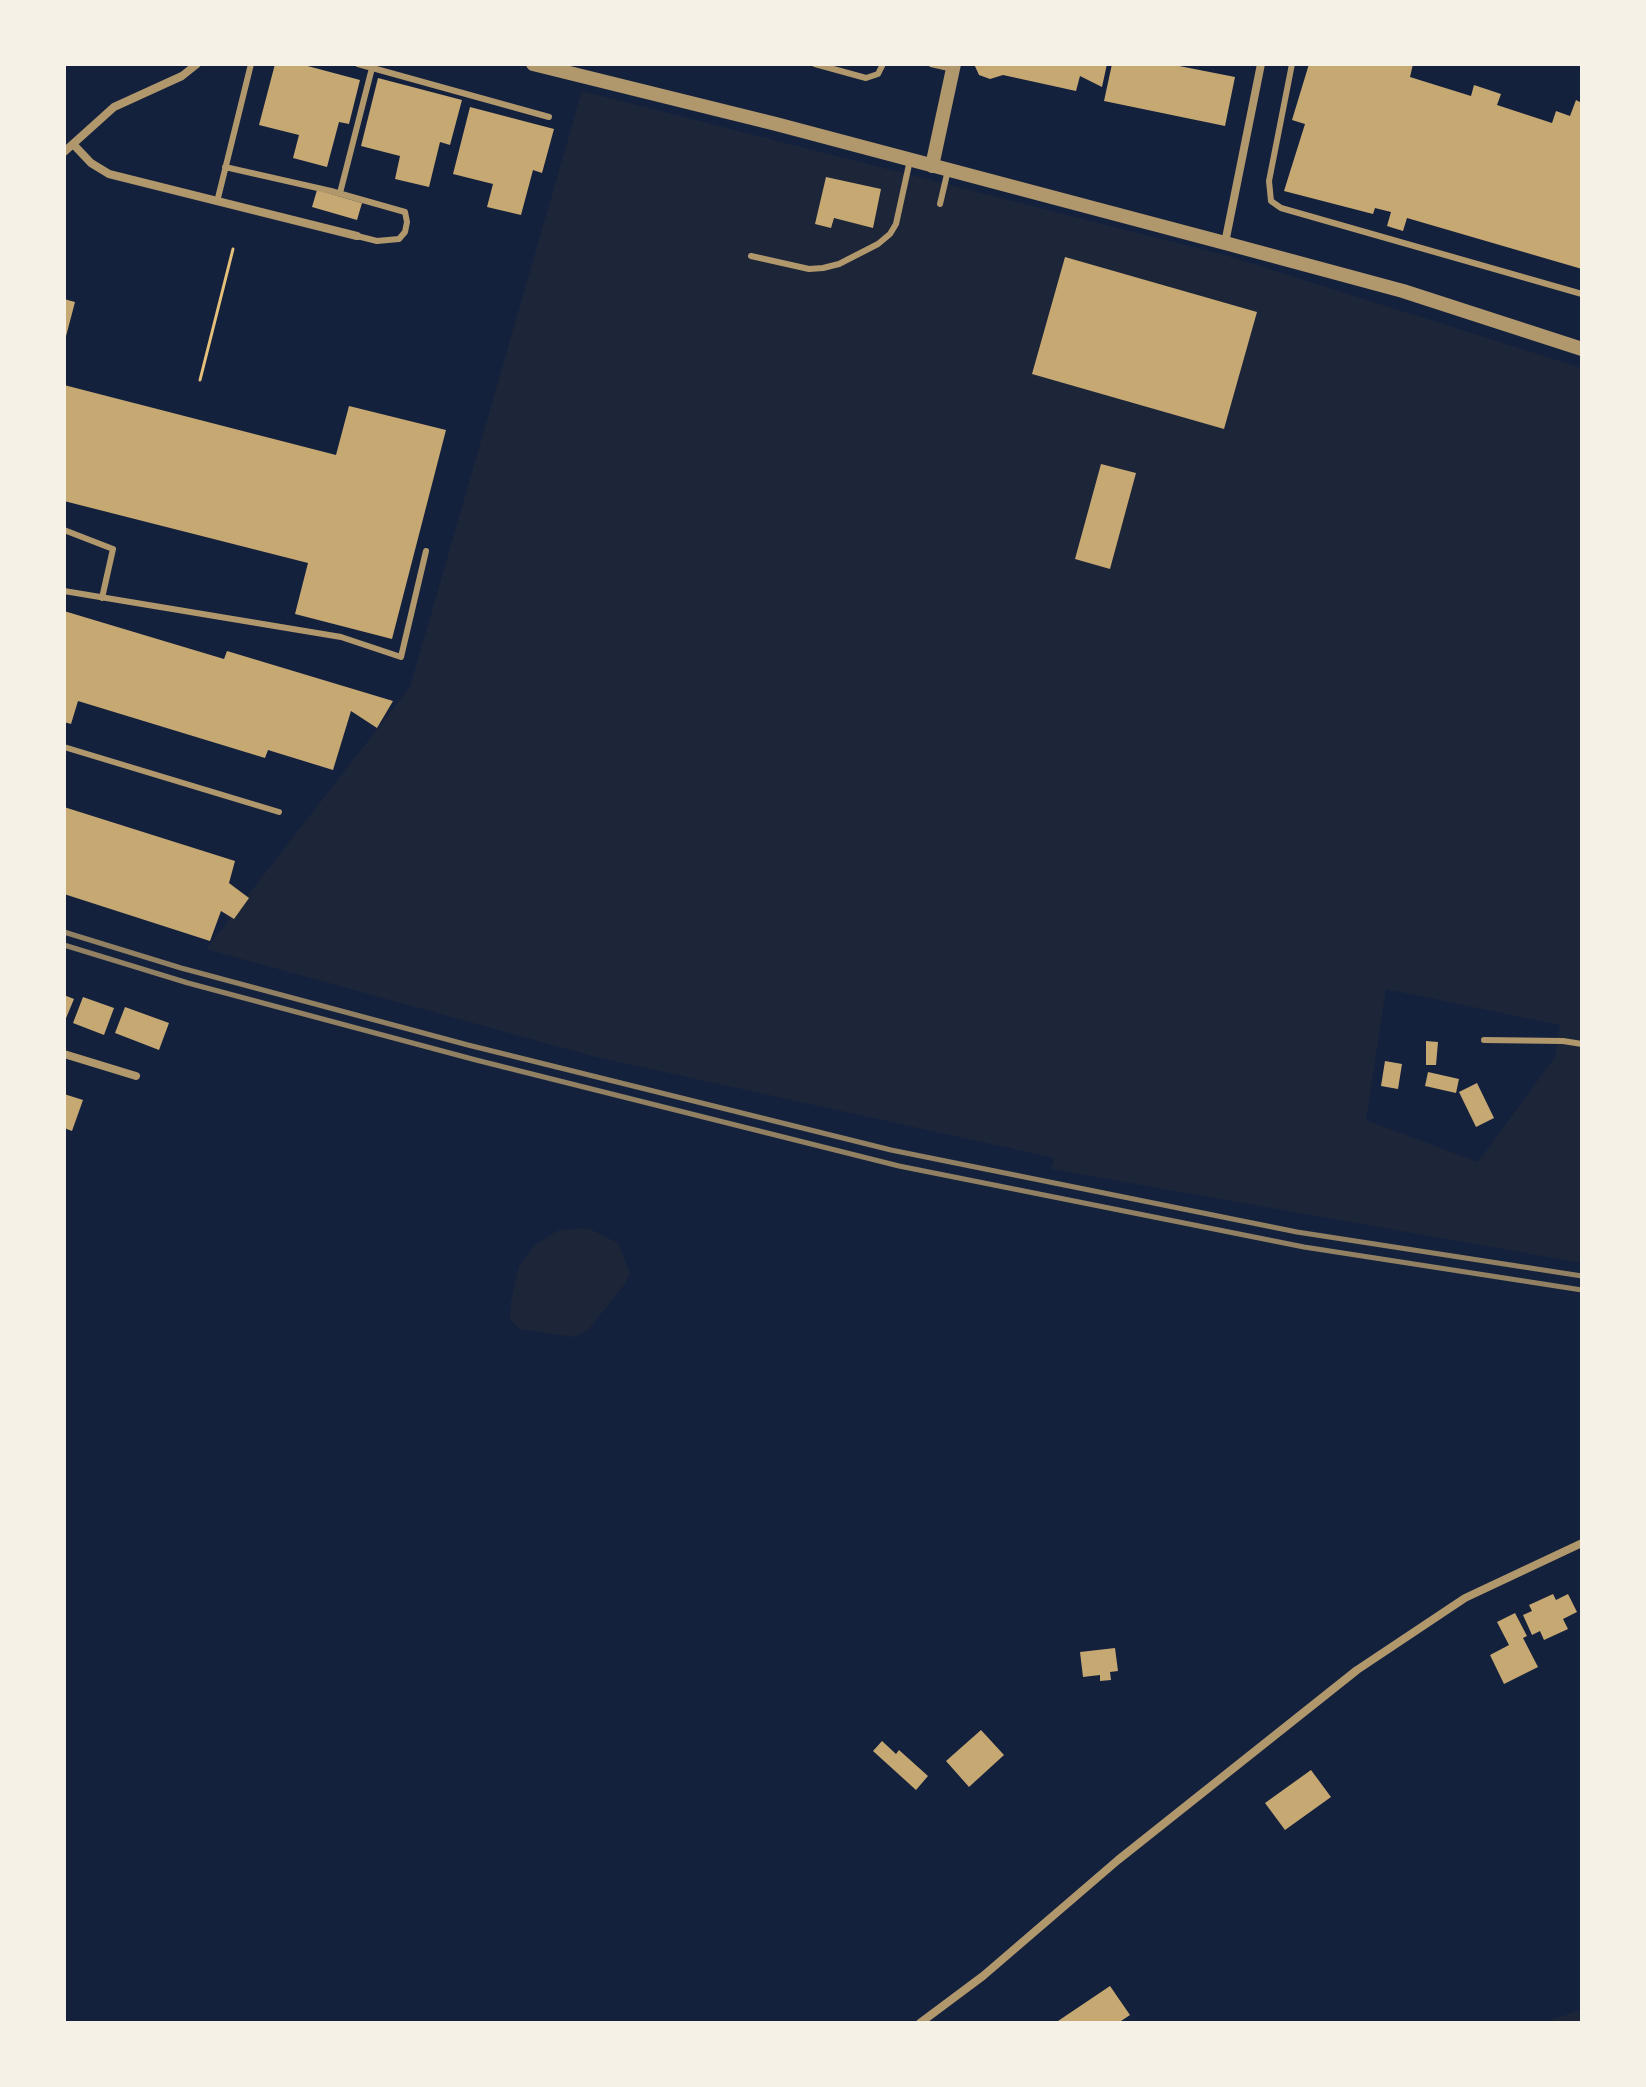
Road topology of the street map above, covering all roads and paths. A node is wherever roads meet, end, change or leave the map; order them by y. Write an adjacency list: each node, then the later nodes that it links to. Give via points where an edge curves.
1 (197, 64): 13 (street, via 114,107)
2 (251, 64): 17 (lane)
3 (358, 64): 11 (lane)
4 (533, 64): 15 (street)
5 (815, 64): 6 (lane, via 866,78 878,74)
6 (883, 64)
7 (931, 64): 10 (lane)
8 (1261, 64): 23 (street)
9 (1292, 64): 26 (lane, via 1269,181 1271,201)
10 (954, 67): 16 (street)
11 (372, 68): 12 (lane); 19 (lane)
12 (549, 117)
13 (73, 144): 14 (street); 20 (street, via 109,174)
14 (64, 152)
15 (910, 160): 16 (street); 25 (lane, via 896,224 878,244 823,268)
16 (932, 166): 18 (street)
17 (225, 167): 19 (lane); 20 (lane)
18 (948, 170): 21 (lane); 23 (street)
19 (340, 193): 22 (lane, via 405,212 405,232 399,239)
20 (217, 202): 22 (street)
21 (940, 204)
22 (357, 236)
23 (1225, 243): 27 (street, via 1403,291)
24 (233, 249): 28 (path)
25 (751, 256)
26 (1582, 294)
27 (1582, 349)
28 (200, 380)
29 (64, 530): 32 (lane, via 113,549)
30 (426, 551): 32 (lane, via 401,657 341,637)
31 (64, 591): 32 (lane)
32 (102, 598)
33 (64, 747): 34 (lane)
34 (279, 812)
35 (1484, 1040): 36 (lane)
36 (1582, 1044)
37 (64, 1054): 38 (street)
38 (136, 1076)
39 (1582, 1543): 40 (street, via 1465,1598 1357,1670)
40 (920, 2023)

